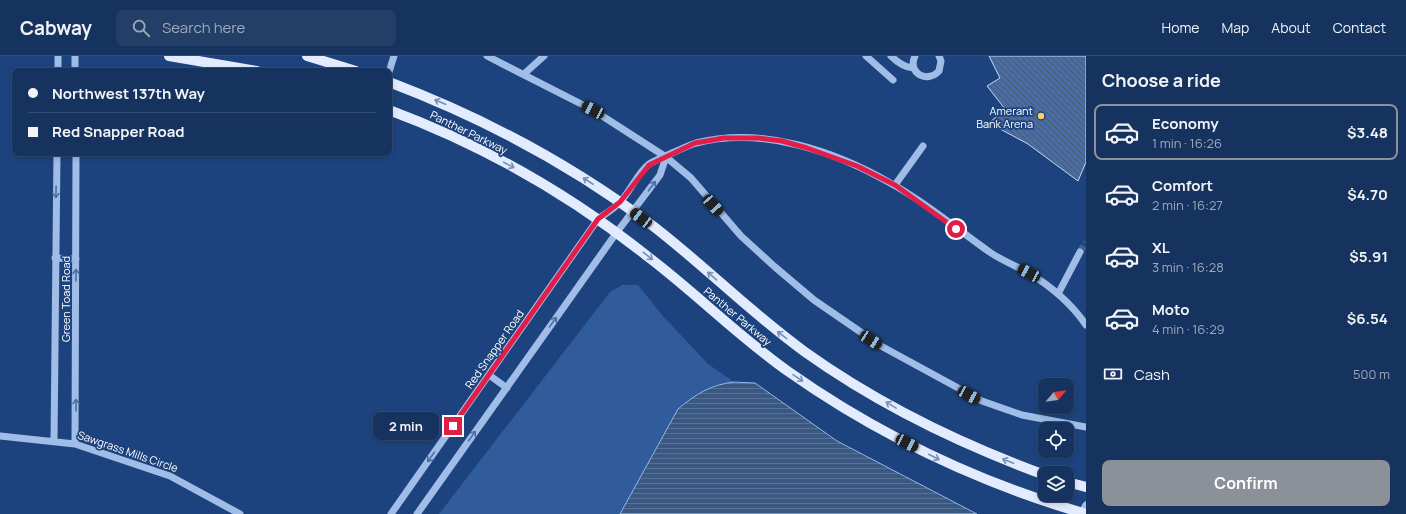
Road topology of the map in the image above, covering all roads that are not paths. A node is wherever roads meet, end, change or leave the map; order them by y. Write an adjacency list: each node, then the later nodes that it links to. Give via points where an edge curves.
1 (58, 56): 12 (street)
2 (75, 56): 13 (street)
3 (169, 56): 14 (main road)
4 (307, 56): 15 (main road)
5 (394, 56): 16 (street)
6 (486, 56): 18 (street)
7 (544, 56): 18 (street)
8 (866, 56): 19 (street)
9 (892, 56): 17 (street, via 907,68)
10 (915, 56): 17 (street)
11 (939, 56): 17 (street, via 941,66 931,77 920,76)
12 (58, 68)
13 (75, 68)
14 (239, 68)
15 (346, 68)
16 (390, 68)
17 (913, 68)
18 (524, 74): 25 (street, via 593,110)
19 (893, 80)
20 (392, 83): 27 (main road, Panther Parkway, one-way to 20, via 524,142 458,110)
21 (392, 111): 29 (main road, Panther Parkway, one-way to 29, via 475,146 545,184)
22 (923, 146): 26 (street)
23 (57, 156): 32 (street, Green Toad Road, one-way to 32)
24 (76, 156): 33 (street, Green Toad Road)
25 (666, 157): 26 (street, Red Snapper Road, via 695,143 724,138 770,140 836,157); 27 (street, Red Snapper Road, via 649,165); 28 (street, one-way to 25, via 660,175); 38 (street, via 691,178 741,236 775,267 825,308 881,346 982,402 1022,415)
26 (895, 185): 34 (street, Red Snapper Road, via 995,255 1029,273)
27 (620, 202): 28 (main road, Panther Parkway); 29 (street, Red Snapper Road)
28 (633, 212): 30 (street); 42 (main road, Panther Parkway, one-way to 28, via 954,438 852,382 768,324 688,255)
29 (598, 219): 30 (main road, Panther Parkway); 36 (street, Red Snapper Road)
30 (617, 232): 37 (street, one-way to 30); 45 (main road, Panther Parkway, one-way to 45, via 749,342 809,386 857,416 946,463 1000,485)
31 (1080, 252): 34 (street)
32 (55, 258): 33 (street); 40 (street, Green Toad Road)
33 (76, 259): 41 (street, Green Toad Road, one-way to 33)
34 (1058, 294): 35 (street, Red Snapper Road, via 1068,301)
35 (1086, 325)
36 (489, 375): 37 (street); 47 (street, Red Snapper Road, one-way to 47)
37 (507, 388): 48 (street, one-way to 37)
38 (1086, 427)
39 (0, 436): 40 (street, Sawgrass Mills Circle)
40 (54, 440): 41 (street, Sawgrass Mills Circle)
41 (75, 444): 46 (street, Sawgrass Mills Circle, via 170,476)
42 (1038, 472)
43 (1074, 484): 44 (main road)
44 (1086, 488)
45 (1084, 511)
46 (240, 514)
47 (391, 514)
48 (417, 514)

